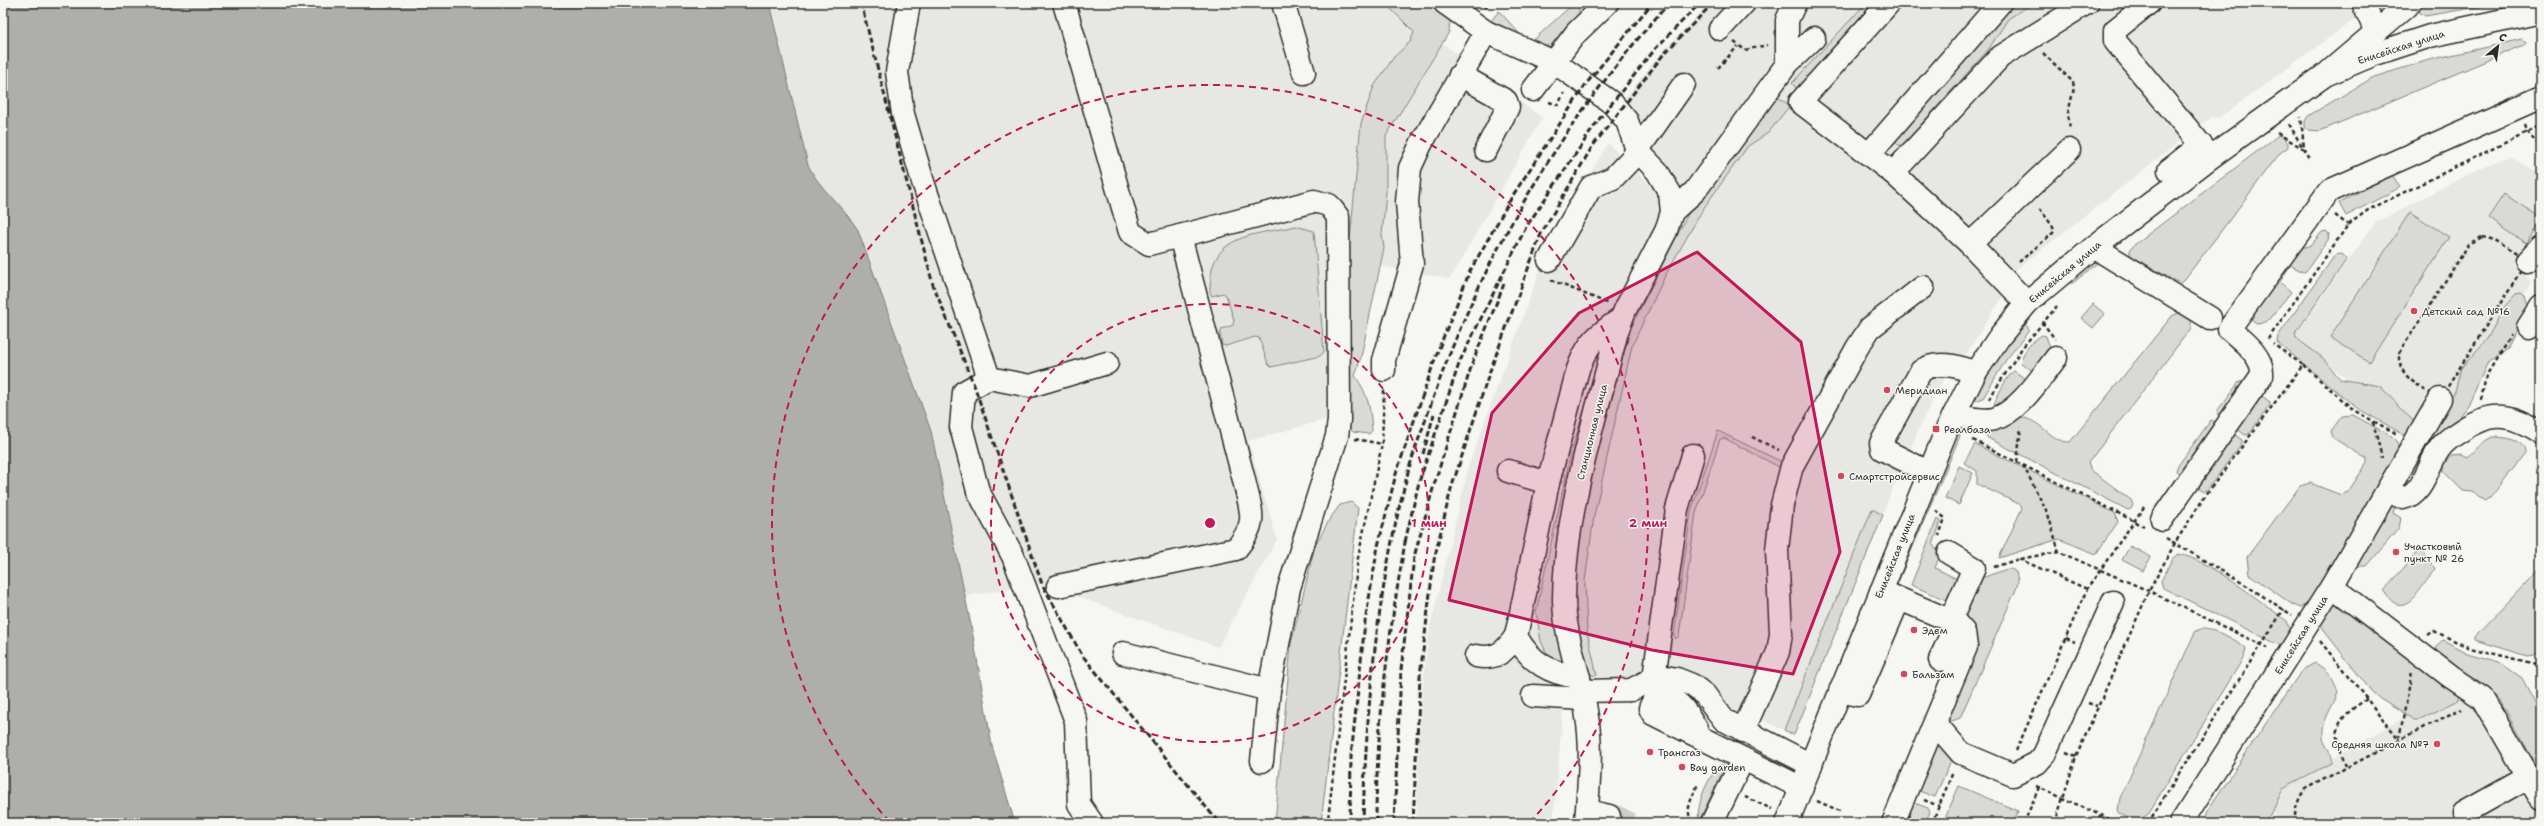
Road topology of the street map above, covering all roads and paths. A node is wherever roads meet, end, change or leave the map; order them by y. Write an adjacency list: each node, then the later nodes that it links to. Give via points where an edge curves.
1 (909, 3): 68 (street, via 897,72 903,114 923,182)
2 (1064, 3): 47 (street, via 1130,232 1149,244)
3 (1283, 3): 24 (street)
4 (1445, 3): 16 (street)
5 (1744, 3): 15 (street)
6 (1795, 3): 21 (street, via 1787,20)
7 (1889, 3): 41 (street, via 1800,102)
8 (2000, 3): 41 (street)
9 (2087, 3): 19 (street)
10 (2150, 3): 40 (street, via 2115,30 2115,41)
11 (2363, 3): 17 (street)
12 (2410, 3): 17 (street)
13 (1600, 5): 22 (street)
14 (2541, 12): 26 (street, Енисейская улица, via 2430,36 2375,54)
15 (1720, 29): 20 (path)
16 (1486, 32): 22 (street); 25 (street)
17 (2376, 32): 26 (street)
18 (1814, 38): 21 (street)
19 (2028, 39): 39 (path, via 2073,82 2068,113 2072,143); 44 (street, via 2000,57)
20 (1738, 46): 21 (path, via 1745,50 1765,45 1772,46); 23 (path)
21 (1787, 60): 46 (street, via 1695,190)
22 (1554, 62): 28 (street); 38 (street, via 1620,110 1627,121)
23 (1718, 68)
24 (1304, 73)
25 (1460, 75): 37 (street, via 1506,101 1508,107); 66 (street, via 1410,168 1407,202 1412,264 1384,360)
26 (2325, 75): 40 (street, Енисейская улица)
27 (1684, 84): 38 (street)
28 (1533, 90)
29 (2541, 97): 91 (street, via 2329,191 2229,329 2256,355 2261,364 2262,374)
30 (2300, 110): 36 (path)
31 (2286, 120): 36 (path)
32 (2541, 125): 34 (path)
33 (2272, 130): 36 (path)
34 (2526, 131): 35 (path); 61 (path, via 2409,188 2368,210 2348,225)
35 (2541, 146)
36 (2304, 148): 42 (path)
37 (1486, 150)
38 (1637, 150): 46 (street, via 1657,171 1670,193); 51 (street, via 1612,178 1591,187)
39 (2069, 150): 45 (street)
40 (2206, 151): 43 (street); 49 (street, Енисейская улица)
41 (1869, 154): 44 (street)
42 (2310, 160)
43 (2169, 170)
44 (1893, 174): 48 (street)
45 (2026, 190): 48 (street); 52 (path, via 2054,232)
46 (1672, 212): 59 (street, Станционная улица)
47 (1180, 236): 99 (street, via 1253,518 1248,534 1236,549); 121 (street, via 1314,201 1329,205 1338,217 1337,436 1289,588)
48 (1970, 244): 56 (street)
49 (2094, 247): 56 (street, Енисейская улица); 58 (street)
50 (2530, 259): 69 (path); 69 (path, via 2495,240 2482,237 2469,244 2404,344 2399,353 2400,370)
51 (1549, 260): 54 (path, via 1544,270 1545,276)
52 (2019, 262)
53 (1923, 287): 127 (street, via 1870,328 1792,466 1782,505 1777,550 1781,634 1778,652)
54 (1601, 301)
55 (2062, 301): 73 (path, via 2022,348)
56 (2027, 303): 67 (street, Енисейская улица)
57 (2541, 307): 60 (street)
58 (2210, 318)
59 (1621, 319): 87 (street, via 1597,335 1585,350); 120 (street, Станционная улица, via 1573,510 1566,555 1564,600 1568,632)
60 (2521, 329): 72 (path, via 2486,376 2481,402)
61 (2268, 340)
62 (2278, 347): 65 (path)
63 (2056, 358): 70 (street)
64 (1107, 363): 68 (street, via 1030,386)
65 (2303, 365): 74 (path, via 2355,411); 92 (path, via 2205,496)
66 (1384, 370): 79 (path)
67 (1975, 373): 71 (street, Енисейская улица); 86 (street, via 1951,365 1926,367 1921,371 1881,443 1882,449)
68 (989, 378): 148 (street, via 964,392 961,427 978,491 1013,556 1076,721 1079,804)
69 (2440, 399): 78 (street, Енисейская улица)
70 (2015, 405): 73 (street, via 1994,418); 83 (path, via 2019,411 2022,430)
71 (1954, 415): 73 (street); 86 (street, Енисейская улица)
72 (2485, 418): 75 (street, via 2500,415 2518,419); 88 (street, via 2467,426 2441,447 2415,493 2403,498)
73 (1976, 420)
74 (2373, 422): 78 (path); 88 (path)
75 (2541, 433)
76 (1752, 437): 81 (path)
77 (1375, 443): 79 (path)
78 (2414, 443): 88 (street, Енисейская улица)
79 (1382, 444): 149 (path, via 1358,558 1328,818)
80 (1982, 444): 83 (path)
81 (1779, 450)
82 (1694, 455): 119 (street, via 1677,509)
83 (2017, 462): 84 (path)
84 (2023, 465): 90 (path); 94 (path, via 2048,514)
85 (1508, 471): 87 (street)
86 (1928, 472): 103 (street, Енисейская улица)
87 (1548, 483): 109 (street)
88 (2389, 489): 100 (street, Енисейская улица)
89 (1935, 511): 95 (path, via 1945,518 1935,544)
90 (2135, 521)
91 (2163, 528): 92 (path)
92 (2175, 543): 102 (path); 105 (path)
93 (2115, 549): 98 (path)
94 (2059, 552): 96 (path); 98 (path)
95 (1949, 553): 106 (street, via 1974,568)
96 (2019, 559): 97 (path); 101 (path)
97 (1992, 567)
98 (2101, 570): 101 (path); 102 (path)
99 (1058, 586)
100 (2332, 586): 107 (street, Енисейская улица); 111 (street)
101 (2087, 588): 134 (path)
102 (2149, 591): 110 (path); 140 (path, via 2076,757)
103 (1890, 595): 106 (street); 132 (street, Енисейская улица, via 1840,691)
104 (2113, 602): 134 (street, via 2044,755 2037,762)
105 (2284, 609): 107 (path); 110 (path)
106 (1953, 622): 116 (street); 125 (street, via 1964,632 1966,647)
107 (2307, 626): 114 (street, Енисейская улица); 124 (path)
108 (2430, 632): 117 (path, via 2440,633 2470,648)
109 (1516, 636): 113 (street, via 1507,649 1498,656 1488,659); 120 (street, via 1523,650 1534,661)
110 (2262, 646): 114 (path); 158 (path)
111 (2417, 649): 123 (street); 128 (path)
112 (1122, 653): 121 (street)
113 (1476, 656)
114 (2286, 658): 159 (street, Енисейская улица)
115 (2541, 658): 117 (path)
116 (1940, 660)
117 (2537, 664): 118 (path)
118 (2541, 665)
119 (1654, 678): 120 (street, via 1631,690); 127 (street, via 1666,677 1692,685 1705,695 1724,720)
120 (1582, 689): 122 (street); 146 (street, Станционная улица, via 1589,739)
121 (1269, 690): 131 (street)
122 (1533, 696)
123 (2482, 698): 128 (path); 135 (street)
124 (2366, 699): 128 (path); 133 (path, via 2344,716 2338,728 2337,740)
125 (1935, 723): 129 (street); 152 (street)
126 (1696, 728): 130 (street, via 1679,704 1670,698 1656,696 1652,701 1650,708 1653,714)
127 (1743, 731): 132 (street)
128 (2399, 739): 133 (path)
129 (1961, 753): 134 (street); 153 (path)
130 (1743, 759): 138 (street); 151 (street)
131 (1262, 761)
132 (1811, 765): 138 (street, Енисейская улица)
133 (2346, 766): 160 (path, via 2305,789 2294,814)
134 (2010, 774): 137 (path)
135 (2530, 776): 139 (street); 143 (street)
136 (1698, 784): 150 (path, via 1688,813)
137 (2039, 787): 140 (path); 154 (path)
138 (1808, 794): 142 (path); 147 (street, Енисейская улица)
139 (2541, 798)
140 (2064, 799): 145 (path); 155 (path)
141 (1755, 802): 147 (path)
142 (1842, 812)
143 (2464, 814)
144 (1609, 816): 146 (street)
145 (2100, 816): 156 (path); 157 (path)
146 (1586, 817)
147 (1782, 818)
148 (1092, 823)
149 (1331, 823)
150 (1694, 823)
151 (1712, 823)
152 (1893, 823)
153 (1932, 823)
154 (2024, 823)
155 (2055, 823)
156 (2094, 823)
157 (2118, 823)
158 (2148, 823)
159 (2181, 823)
160 (2295, 823)

